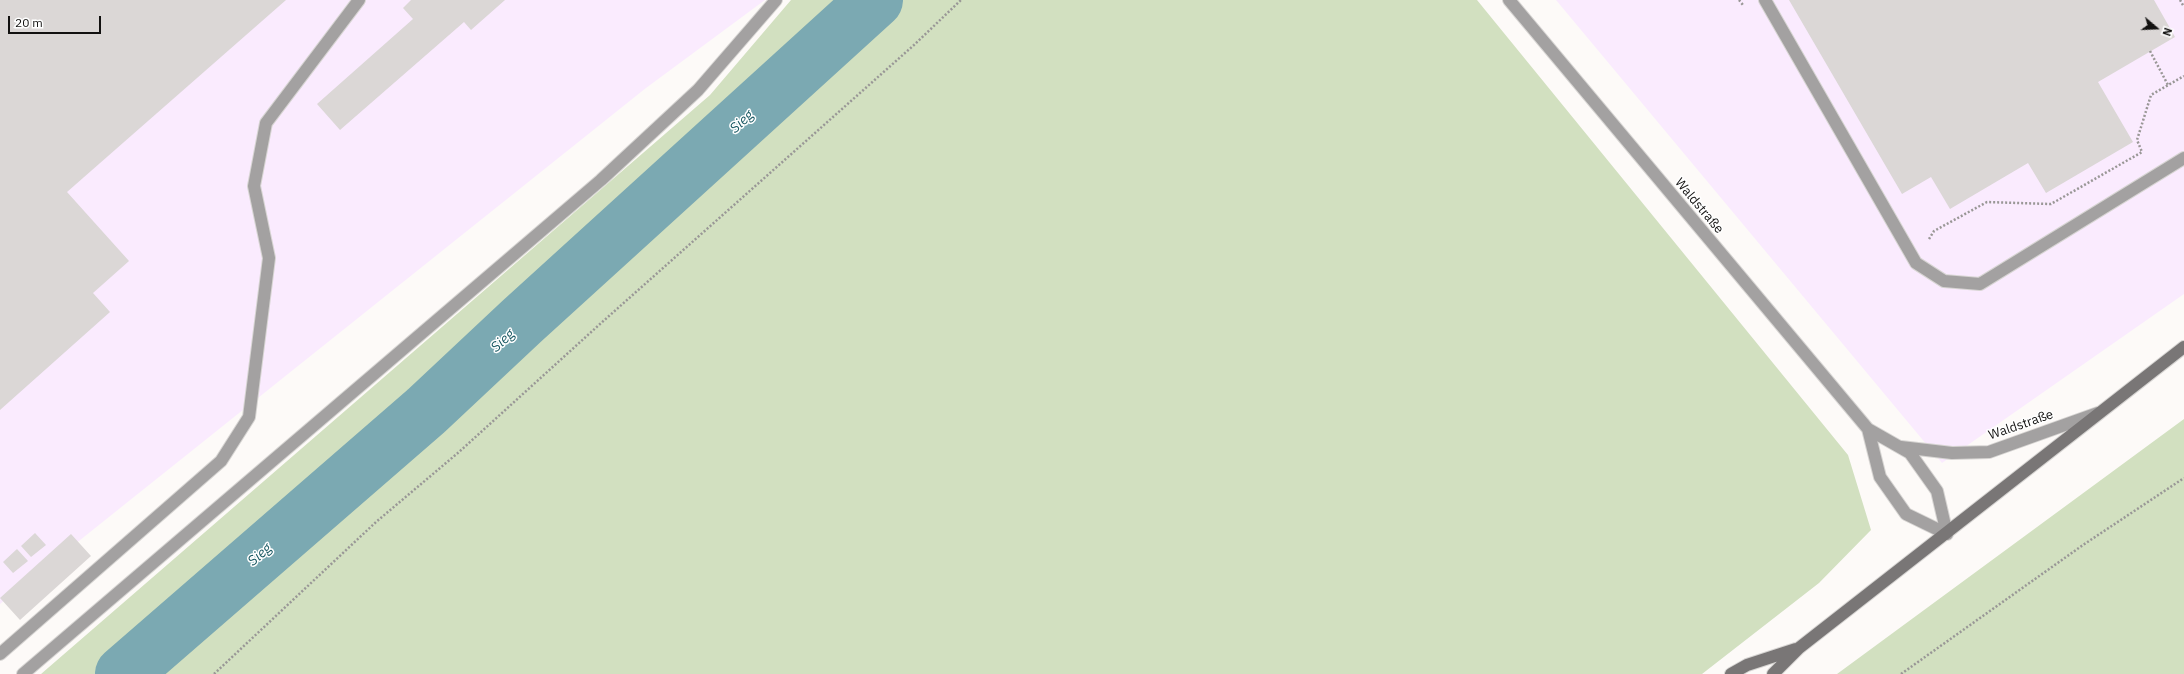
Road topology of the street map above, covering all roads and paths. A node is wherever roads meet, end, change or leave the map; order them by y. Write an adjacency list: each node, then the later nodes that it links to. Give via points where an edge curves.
1 (359, 0): 22 (street, via 266,123 254,186 268,258 249,417 221,461)
2 (776, 0): 23 (street, via 698,90 601,180)
3 (961, 0): 24 (path, via 459,452 376,522)
4 (1509, 0): 17 (street, Waldstraße)
5 (1739, 0): 9 (path)
6 (1766, 0): 14 (street)
7 (2180, 0): 8 (path)
8 (2184, 7)
9 (1746, 10)
10 (2150, 51): 12 (path)
11 (2184, 76): 12 (path)
12 (2168, 85): 14 (path, via 2151,94 2136,140 2142,152 2051,204 1988,202 1934,231)
13 (2184, 158): 14 (street, via 1980,284 1944,281)
14 (1916, 263)
15 (2184, 347): 16 (main road)
16 (2103, 412): 18 (street, Waldstraße, via 1989,452 1952,453); 20 (main road)
17 (1868, 429): 18 (street, Waldstraße); 20 (street, Waldstraße, via 1880,477 1906,514)
18 (1899, 447): 20 (street, Waldstraße, via 1910,453 1937,491)
19 (2184, 478): 27 (path, via 2083,545)
20 (1947, 534): 21 (main road)
21 (1799, 648): 25 (main road, via 1747,664); 26 (main road)
22 (0, 654)
23 (22, 674)
24 (214, 674)
25 (1731, 674)
26 (1772, 674)
27 (1901, 674)

